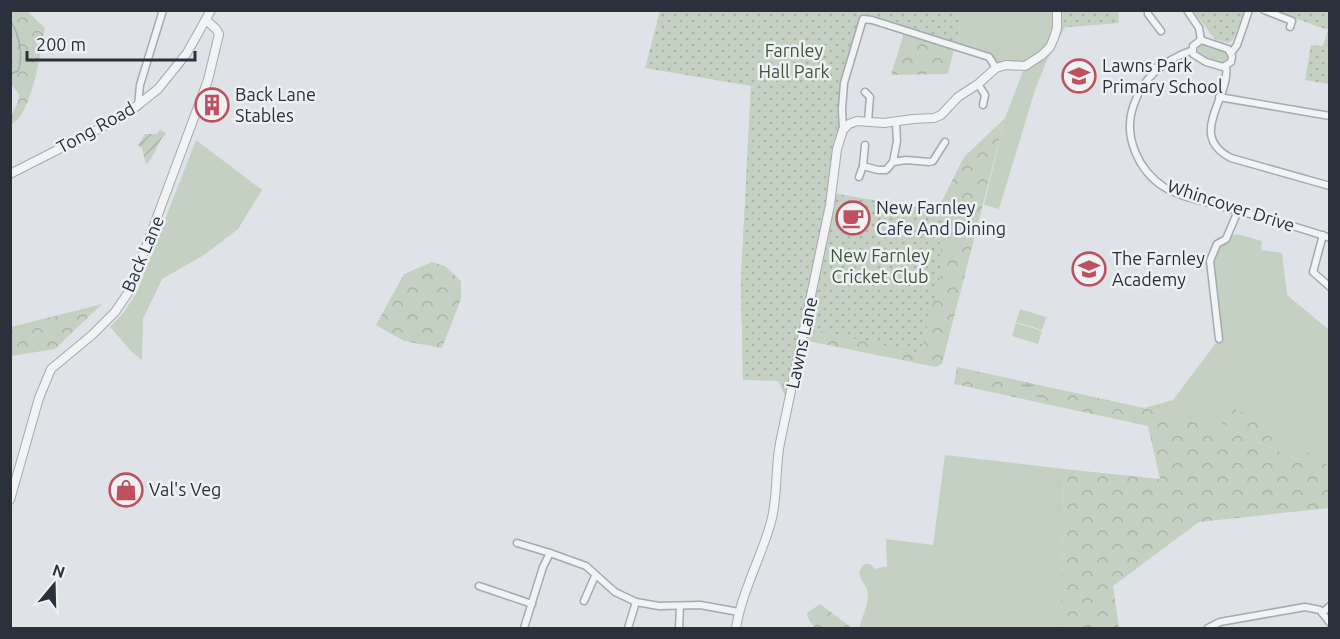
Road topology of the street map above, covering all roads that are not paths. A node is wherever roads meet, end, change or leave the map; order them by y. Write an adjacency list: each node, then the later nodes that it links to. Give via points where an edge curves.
1 (163, 10): 21 (street, via 140,85)
2 (211, 10): 8 (street, Tong Road)
3 (1057, 10): 16 (street, via 1057,28 1050,47 1025,66)
4 (1148, 10): 10 (street)
5 (1187, 10): 11 (street, via 1199,28)
6 (1249, 10): 13 (street)
7 (1264, 10): 9 (street, via 1292,21)
8 (206, 20): 21 (street, Tong Road, via 187,53 158,89); 38 (street, Back Lane, via 219,34 208,80 133,282 105,323 51,369)
9 (1290, 27)
10 (1161, 32)
11 (1201, 40): 12 (street); 13 (street)
12 (1193, 50): 15 (street, via 1197,58); 17 (street, Whincover Drive)
13 (1231, 53): 15 (street, via 1231,62)
14 (1140, 64): 17 (street)
15 (1226, 66): 20 (street)
16 (996, 68): 18 (street); 26 (street, Lawns Lane, via 989,57 863,20 844,83)
17 (1158, 69): 34 (street, Whincover Drive, via 1142,85 1131,112 1132,143 1140,164 1148,175 1174,192)
18 (978, 84): 22 (street, via 986,95); 25 (street, via 941,115)
19 (878, 95): 24 (street, via 867,94)
20 (1219, 97): 23 (street); 33 (street, via 1211,135 1221,153)
21 (138, 105): 31 (street, Tong Road, via 124,116)
22 (983, 105)
23 (1329, 116)
24 (868, 121): 25 (street); 26 (street, via 849,124)
25 (896, 123): 29 (street)
26 (843, 130): 48 (street, Lawns Lane, via 778,453 772,521)
27 (945, 142): 29 (street, via 933,161)
28 (865, 145): 30 (street)
29 (893, 162): 30 (street, via 886,170)
30 (863, 166): 32 (street)
31 (10, 174)
32 (859, 177)
33 (1329, 186)
34 (1238, 211): 35 (street, Whincover Drive); 37 (street, via 1226,239 1217,244 1210,261)
35 (1326, 237): 36 (street, via 1313,272)
36 (1329, 287)
37 (1219, 339)
38 (10, 500)
39 (517, 543): 40 (street)
40 (550, 553): 41 (street, via 586,566); 45 (street)
41 (595, 576): 43 (street); 44 (street)
42 (479, 586): 45 (street)
43 (584, 601)
44 (636, 602): 47 (street); 52 (street)
45 (532, 604): 51 (street)
46 (1329, 606): 49 (street)
47 (680, 607): 48 (street, via 699,605); 53 (street)
48 (739, 612): 54 (street, Lawns Lane)
49 (1322, 614): 50 (street); 55 (street, via 1305,607 1220,622)
50 (1329, 623)
51 (524, 628)
52 (628, 628)
53 (679, 628)
54 (736, 628)
55 (1208, 628)

